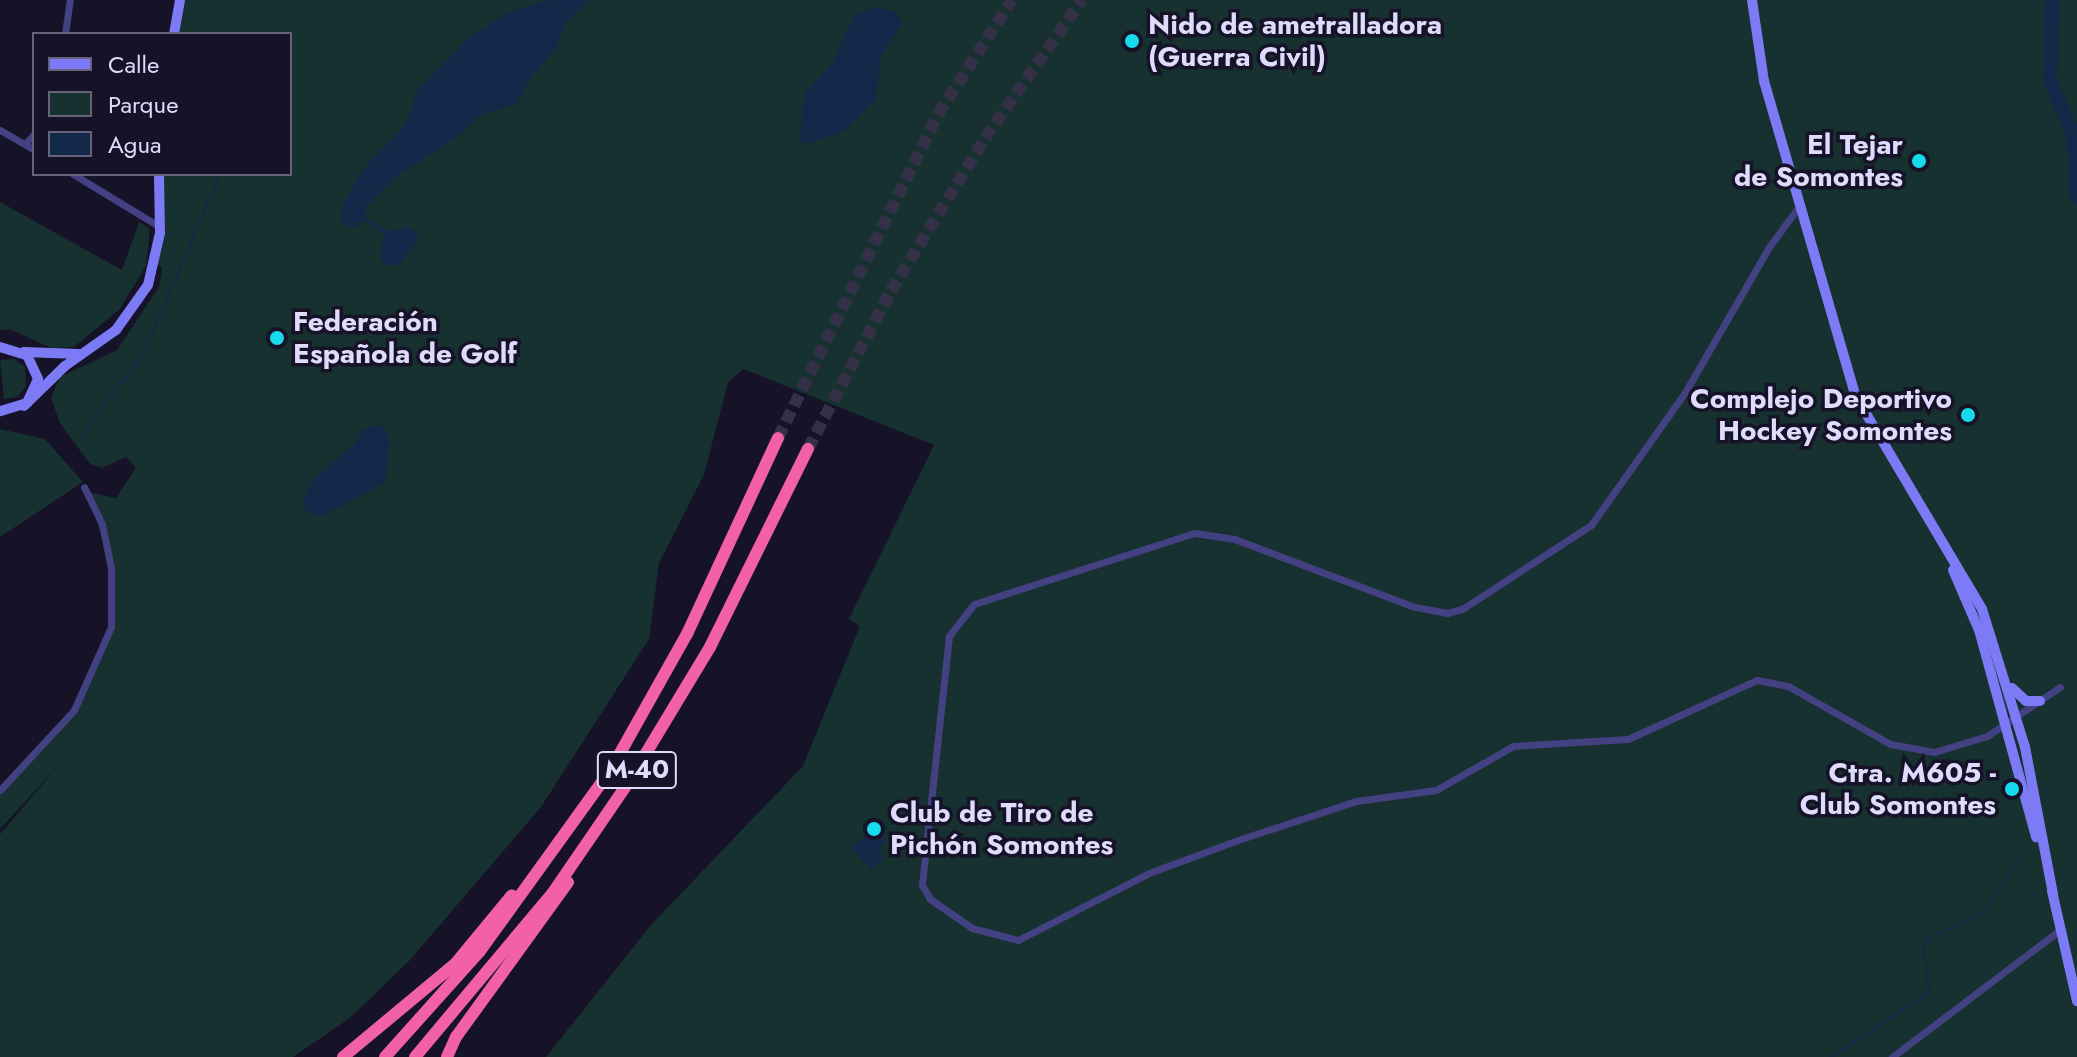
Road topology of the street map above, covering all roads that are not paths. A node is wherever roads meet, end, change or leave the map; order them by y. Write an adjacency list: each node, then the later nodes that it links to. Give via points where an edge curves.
1 (70, 0): 4 (street)
2 (180, 0): 5 (street)
3 (1752, 0): 12 (street, via 1764,81)
4 (65, 32)
5 (174, 32)
6 (0, 130): 8 (street)
7 (32, 136): 8 (street)
8 (25, 144): 9 (street)
9 (32, 149)
10 (76, 176): 13 (street)
11 (159, 176): 13 (street)
12 (1800, 205): 22 (street, via 1855,395); 26 (street, via 1769,247 1686,391 1591,525 1462,609 1431,611 1235,539 1194,533 974,604 949,636 922,885 930,899 972,928 1002,938 1032,937 1149,873 1238,840 1356,801 1436,790 1513,746 1628,739 1757,680 1788,686 1890,744 1913,750 1956,749)
13 (160, 228): 16 (street, via 156,264 138,303 116,330)
14 (0, 347): 15 (street)
15 (24, 352): 16 (street); 17 (street, via 38,379)
16 (81, 354): 17 (street)
17 (24, 406): 18 (street)
18 (0, 411)
19 (778, 438): 29 (highway, M-40, via 650,704)
20 (808, 449): 28 (highway, M-40, via 710,647)
21 (84, 487): 27 (street, via 102,524 111,568 111,627 74,710)
22 (1935, 532): 23 (street, via 1982,609); 26 (street, via 1979,630)
23 (1996, 644): 25 (street, via 2013,691 2026,701); 26 (street)
24 (2060, 687): 25 (street)
25 (2040, 701): 26 (street)
26 (2011, 721): 30 (street)
27 (0, 790)
28 (602, 821): 34 (highway, M-40, via 533,917); 35 (highway, via 556,904 456,1037)
29 (570, 831): 32 (highway, via 542,856 455,964); 33 (highway, M-40, via 480,951)
30 (2061, 929): 31 (street); 36 (street)
31 (2077, 1001)
32 (343, 1057)
33 (385, 1057)
34 (415, 1057)
35 (447, 1057)
36 (1892, 1057)

